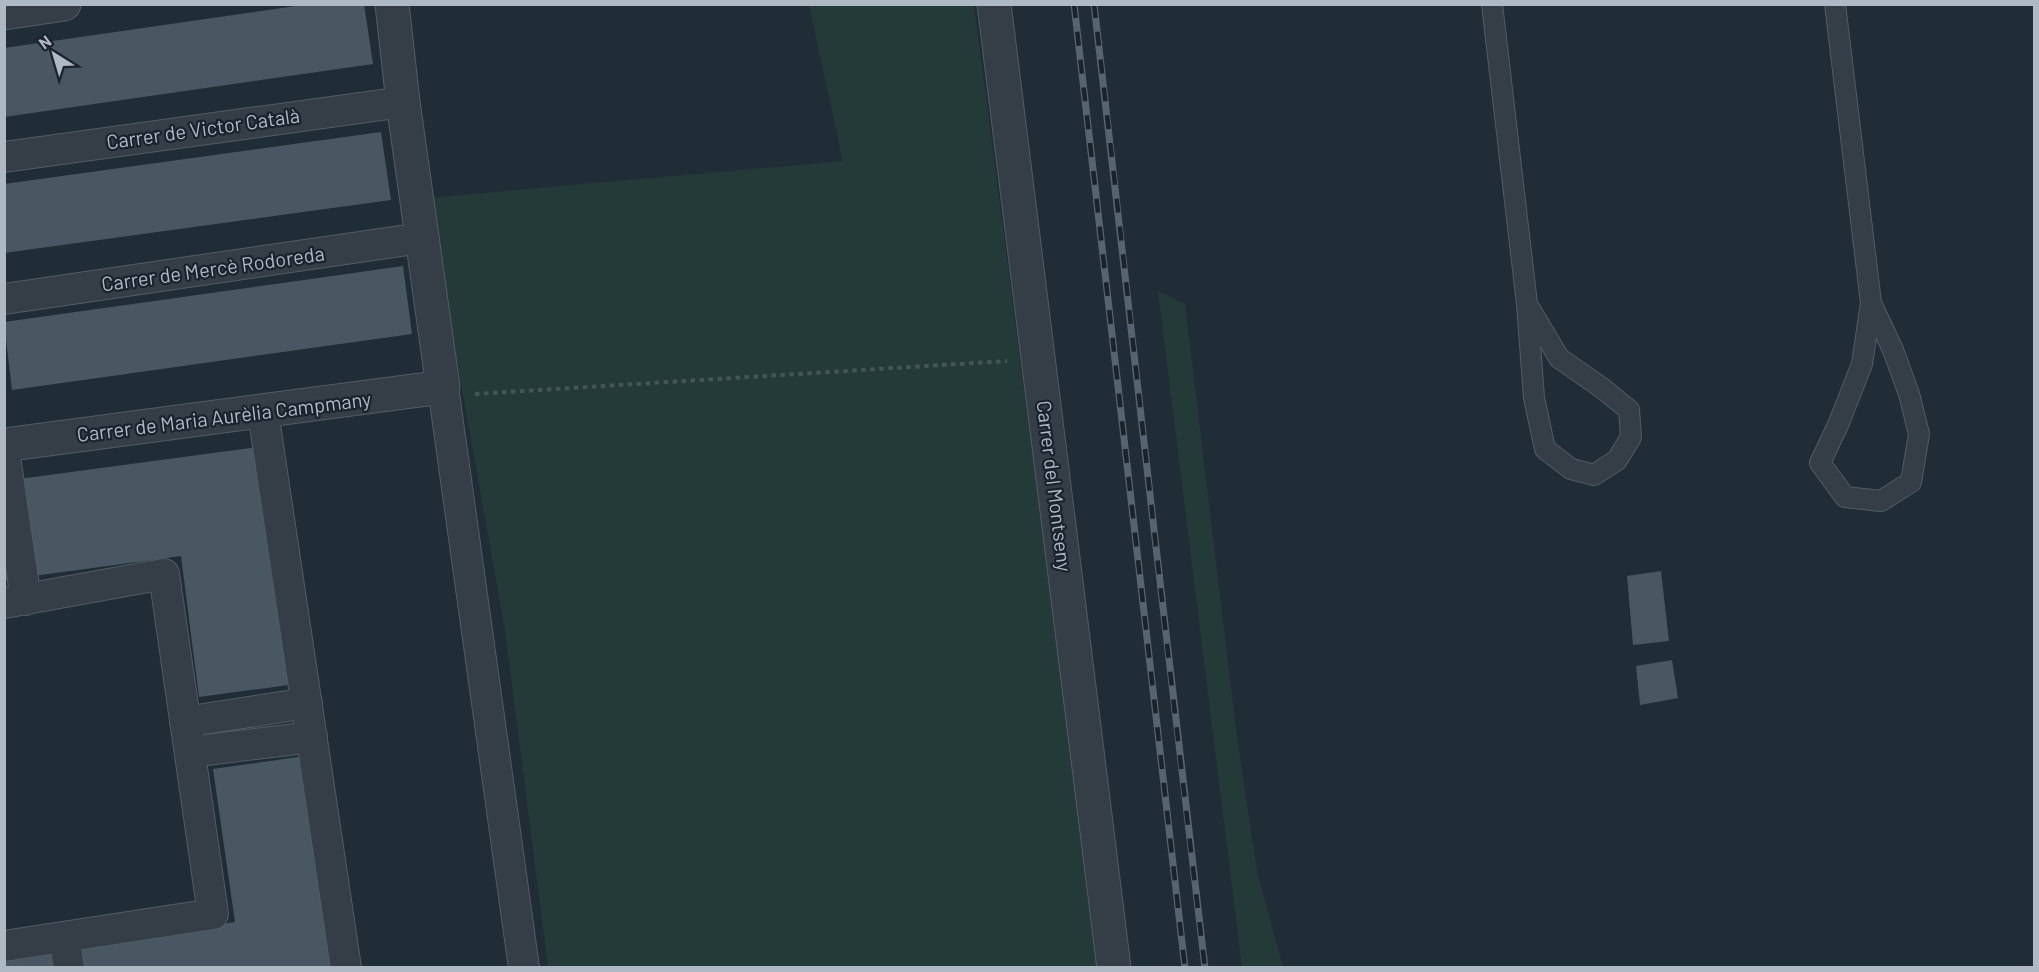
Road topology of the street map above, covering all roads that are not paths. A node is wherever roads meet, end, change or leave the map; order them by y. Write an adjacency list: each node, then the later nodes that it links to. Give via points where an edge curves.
1 (64, 4): 6 (street)
2 (392, 4): 7 (street)
3 (994, 4): 27 (street, Carrer del Montseny)
4 (1492, 4): 12 (lane)
5 (1835, 4): 11 (lane)
6 (4, 13)
7 (402, 102): 8 (street, Carrer de Victor Català); 9 (street)
8 (4, 157)
9 (421, 238): 10 (street, Carrer de Mercè Rodoreda); 13 (street)
10 (4, 299)
11 (1871, 303): 11 (lane, via 1862,364 1820,463 1845,497 1881,501 1911,482 1919,434 1893,350)
12 (1527, 304): 12 (lane, via 1534,398 1545,449 1571,469 1594,475 1617,460 1631,437 1629,410 1559,358)
13 (444, 392): 14 (street, Carrer de Maria Aurèlia Campmany); 26 (street)
14 (263, 412): 15 (street, Carrer de Maria Aurèlia Campmany); 18 (street)
15 (4, 445)
16 (4, 450): 17 (street)
17 (15, 602): 19 (street, via 164,574)
18 (307, 704): 19 (street); 20 (street)
19 (185, 722): 21 (street)
20 (312, 737): 21 (street); 25 (street)
21 (190, 752): 22 (street, via 213,914)
22 (64, 937): 23 (street); 24 (street)
23 (4, 946)
24 (69, 968)
25 (346, 968)
26 (524, 968)
27 (1114, 968)

